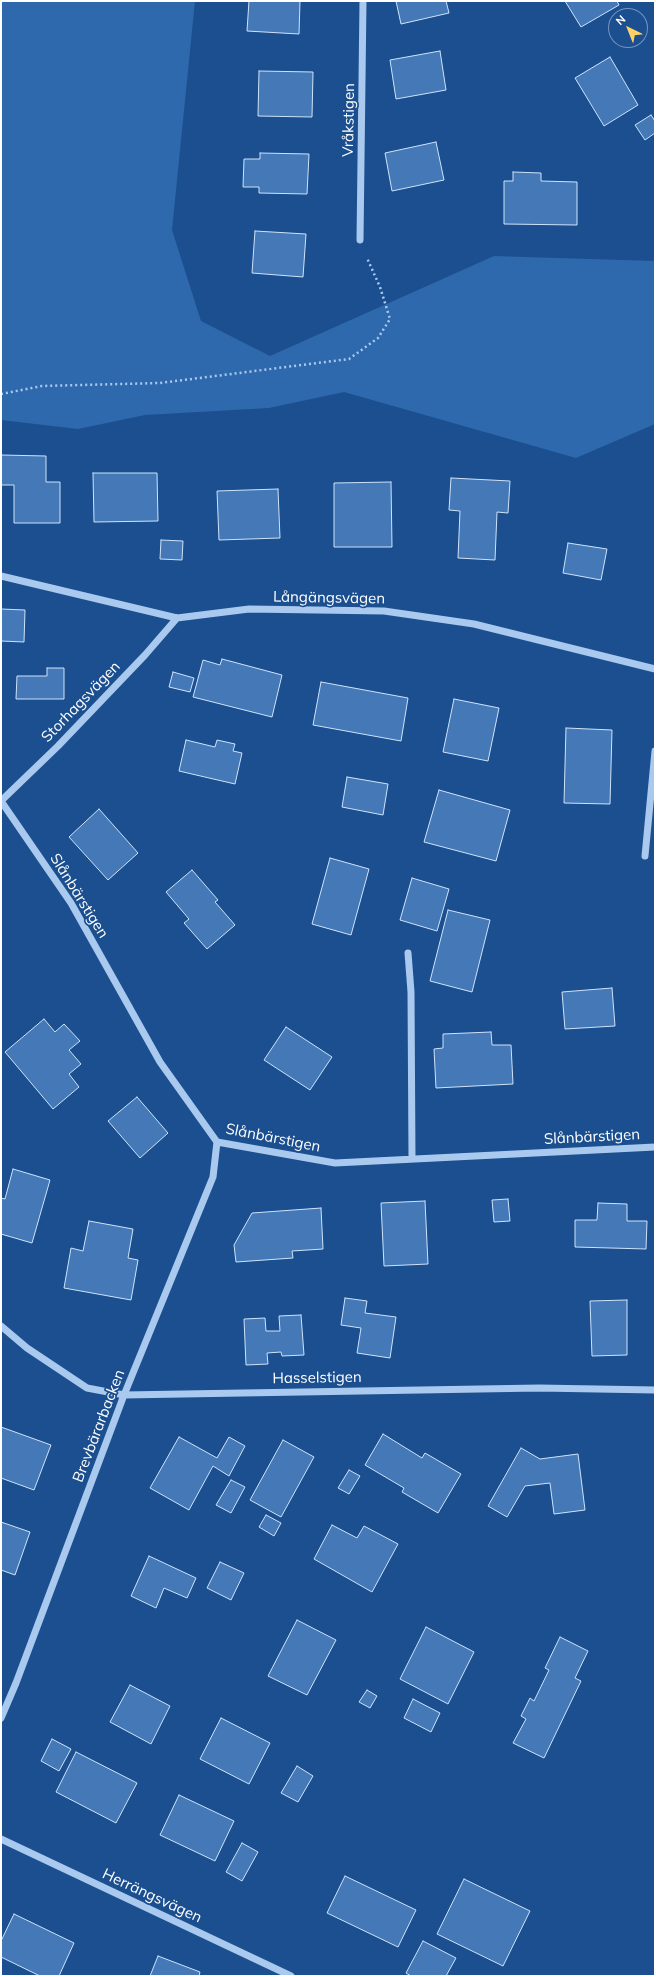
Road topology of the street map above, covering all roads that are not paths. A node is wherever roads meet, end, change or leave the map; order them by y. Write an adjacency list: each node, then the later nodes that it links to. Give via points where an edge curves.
1 (363, 1): 2 (street, Vråkstigen)
2 (360, 240)
3 (1, 576): 4 (street, Långängsvägen)
4 (177, 618): 5 (street, Långängsvägen, via 249,610 384,611 474,624); 7 (street, Storhagsvägen, via 145,655)
5 (655, 669)
6 (655, 751): 8 (street)
7 (1, 801): 10 (street, Slånbärstigen, via 71,903 160,1062)
8 (645, 856)
9 (408, 953): 12 (street, via 411,992)
10 (217, 1142): 12 (street, Slånbärstigen, via 334,1163); 15 (street, Brevbärarbacken, via 212,1177)
11 (655, 1147): 12 (street, Slånbärstigen)
12 (412, 1159)
13 (1, 1326): 15 (street, Hasselstigen, via 27,1348 86,1388)
14 (655, 1390): 15 (street, Hasselstigen, via 539,1388)
15 (124, 1395): 16 (street, Brevbärarbacken)
16 (1, 1718)
17 (1, 1839): 18 (street, Herrängsvägen)
18 (291, 1976)

